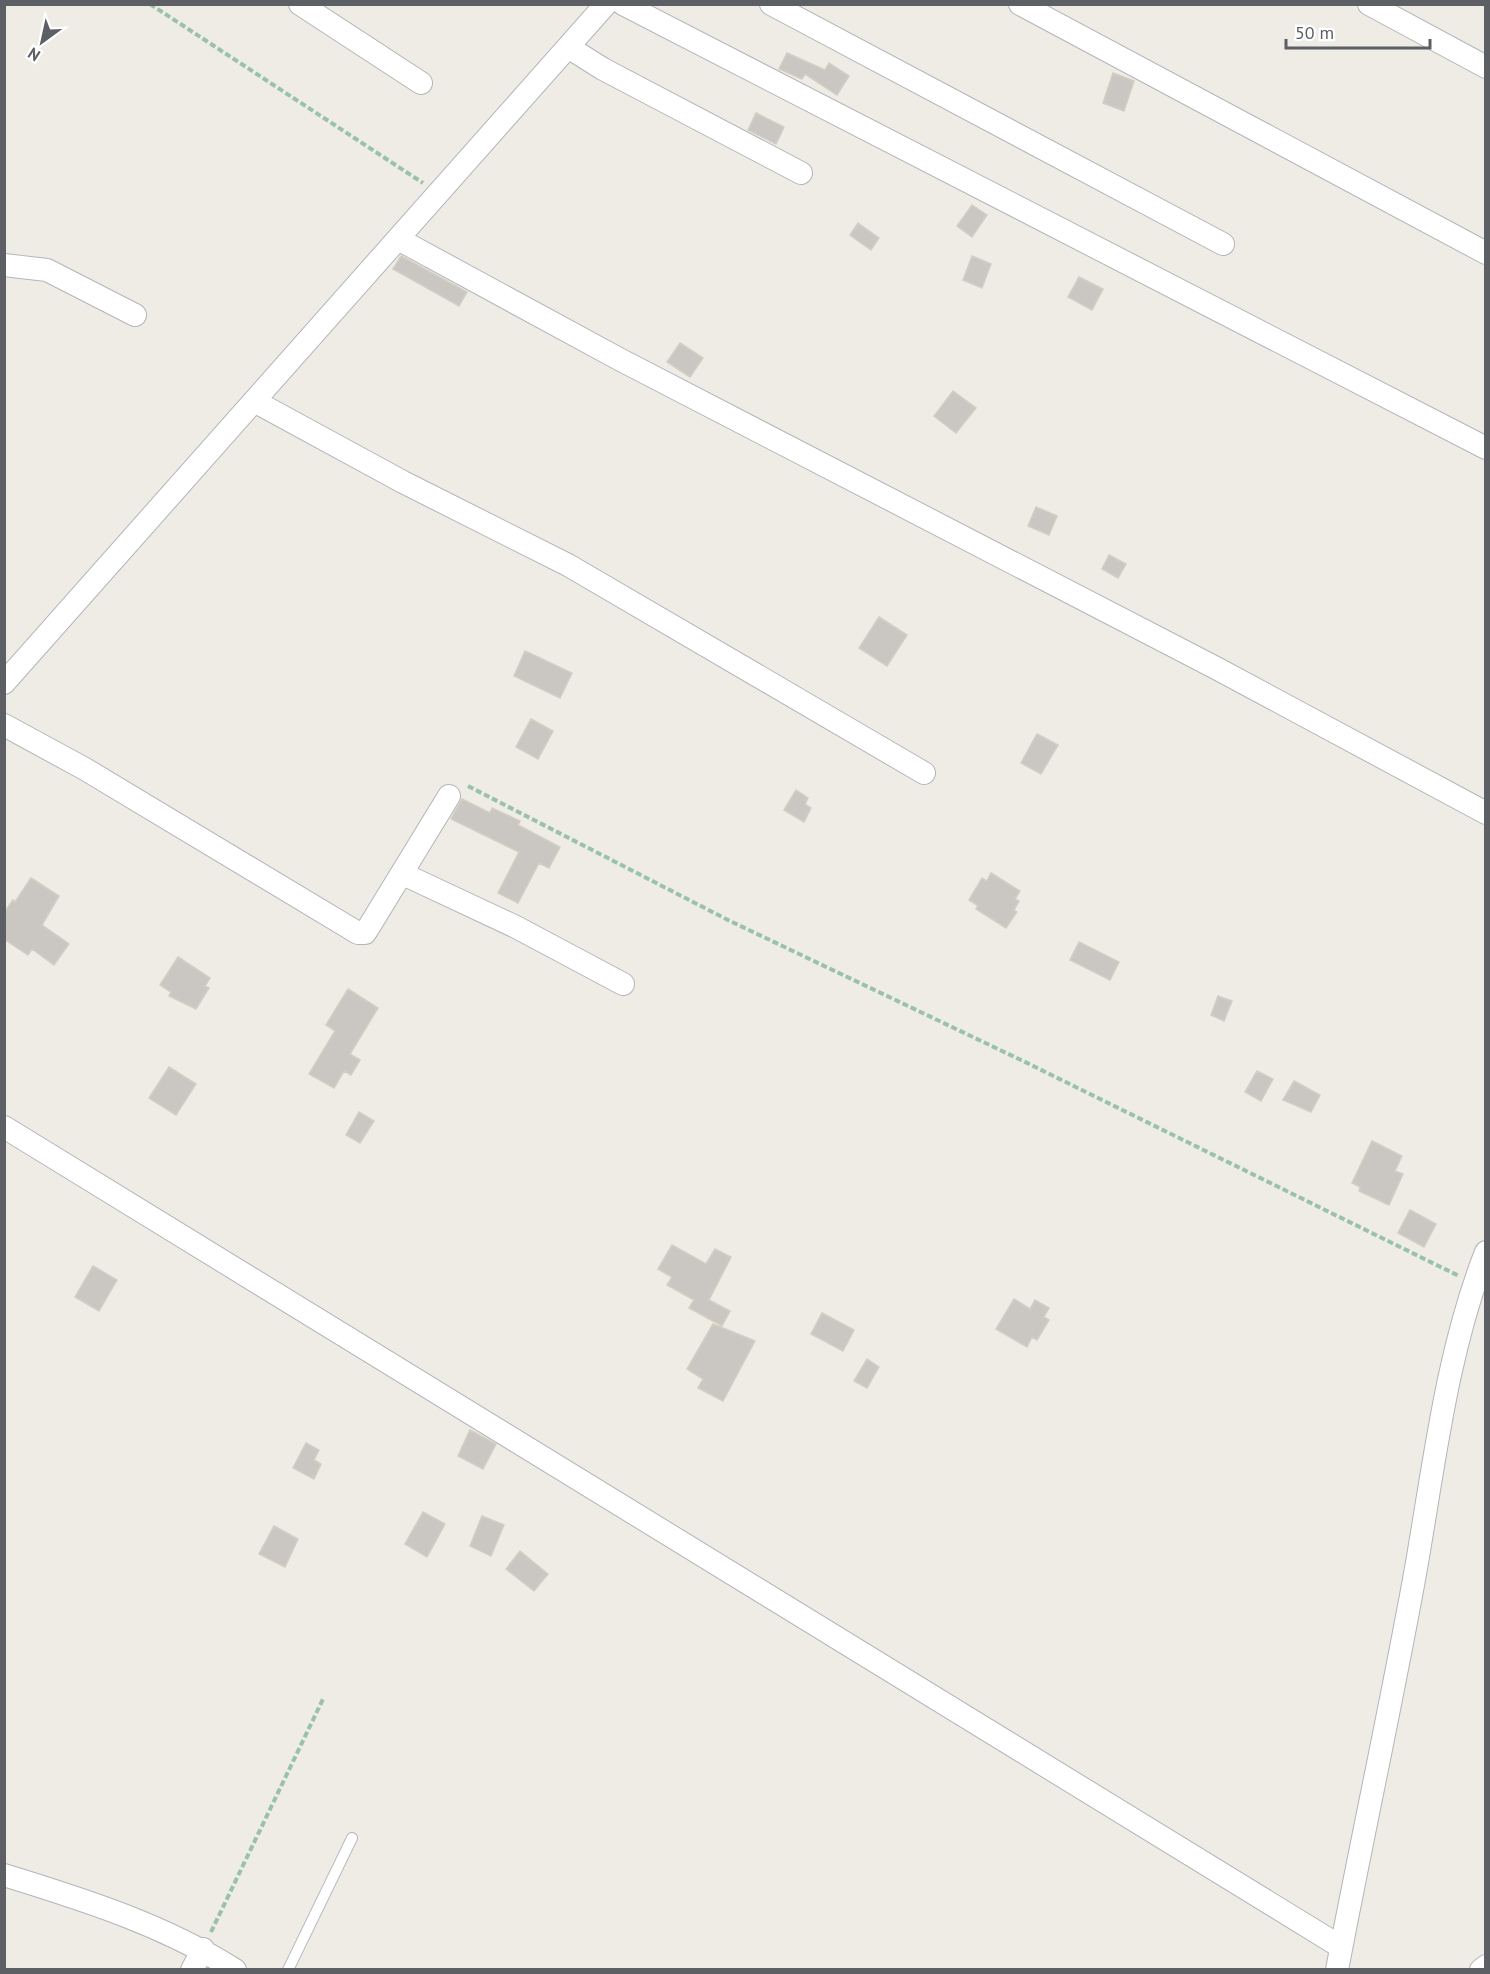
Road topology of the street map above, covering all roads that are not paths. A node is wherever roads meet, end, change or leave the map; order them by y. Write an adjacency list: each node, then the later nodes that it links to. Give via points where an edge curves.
1 (300, 4): 9 (street)
2 (606, 4): 7 (street)
3 (623, 4): 17 (street)
4 (771, 4): 12 (street)
5 (1020, 4): 13 (street)
6 (1369, 4): 8 (street)
7 (568, 46): 10 (street, via 603,69); 11 (street)
8 (1485, 67)
9 (422, 82)
10 (801, 173)
11 (398, 239): 16 (street); 22 (street)
12 (1222, 244)
13 (1485, 253)
14 (4, 265): 15 (street, via 48,270)
15 (135, 315)
16 (254, 401): 18 (street); 20 (street, via 568,565)
17 (1485, 448)
18 (4, 682)
19 (4, 725): 23 (street, via 85,769 358,933 365,933)
20 (924, 773)
21 (449, 796): 23 (street)
22 (1485, 813)
23 (403, 874): 24 (street, via 516,927)
24 (623, 984)
25 (4, 1127): 29 (street)
26 (1485, 1252): 29 (street, via 1456,1347)
27 (351, 1838): 34 (lane)
28 (4, 1875): 30 (street, via 97,1903)
29 (1341, 1947): 35 (street)
30 (203, 1949): 32 (street); 33 (street)
31 (1485, 1966): 36 (street)
32 (192, 1970)
33 (235, 1970)
34 (288, 1970)
35 (1336, 1970)
36 (1481, 1970)

